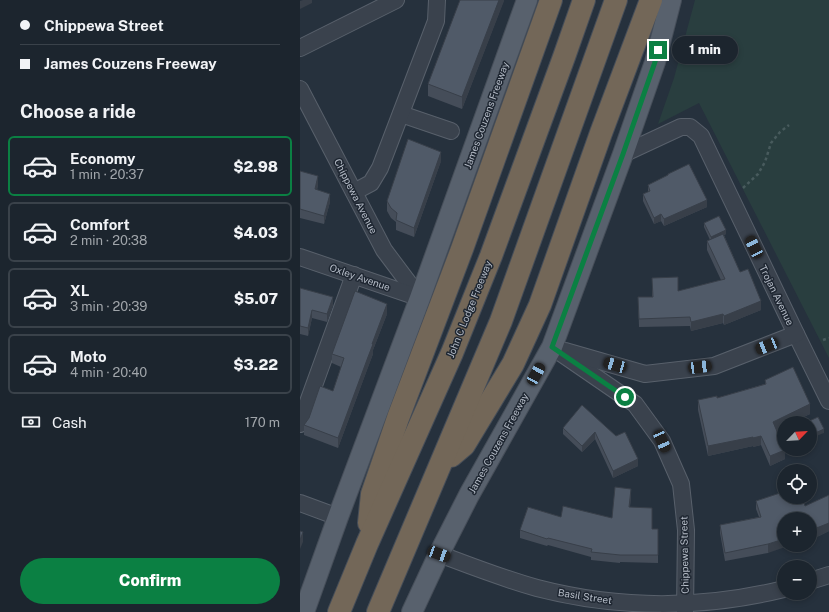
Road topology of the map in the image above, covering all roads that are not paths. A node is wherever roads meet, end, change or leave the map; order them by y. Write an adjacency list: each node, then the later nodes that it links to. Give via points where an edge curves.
1 (396, 0): 9 (street)
2 (437, 0): 11 (street, via 436,21)
3 (527, 0): 17 (main road, James Couzens Freeway)
4 (551, 0): 25 (highway, via 372,494)
5 (584, 0): 25 (highway, John C Lodge Freeway, via 452,353)
6 (616, 0): 22 (highway, via 501,320)
7 (651, 0): 22 (highway, via 540,305 513,364 464,445)
8 (672, 0): 13 (main road, James Couzens Freeway, via 655,62)
9 (300, 48)
10 (300, 89): 14 (street, Chippewa Avenue)
11 (401, 114): 12 (street); 14 (street, via 380,168 371,183)
12 (451, 131)
13 (623, 154): 18 (street, Trojan Avenue, via 680,127 690,127 701,136); 19 (main road, James Couzens Freeway)
14 (354, 192): 17 (street, Chippewa Avenue, via 384,250)
15 (300, 257): 16 (street, Oxley Avenue)
16 (354, 275): 17 (street, Oxley Avenue); 21 (street)
17 (420, 298): 24 (main road, James Couzens Freeway)
18 (796, 334): 19 (street, via 714,366 645,374); 20 (street, Trojan Avenue)
19 (552, 347): 26 (main road, James Couzens Freeway); 30 (street, Chippewa Street, via 635,404 662,441 681,484 686,530)
20 (829, 401)
21 (300, 424)
22 (439, 468): 33 (highway)
23 (300, 503): 24 (street)
24 (338, 517): 31 (main road, James Couzens Freeway)
25 (367, 544): 32 (highway, John C Lodge Freeway)
26 (439, 554): 30 (street, Basil Street, via 537,588 582,598); 34 (main road, James Couzens Freeway)
27 (829, 575): 28 (street)
28 (817, 579)
29 (777, 590): 30 (street, Basil Street)
30 (685, 608)
31 (304, 612)
32 (339, 612)
33 (378, 612)
34 (412, 612)

